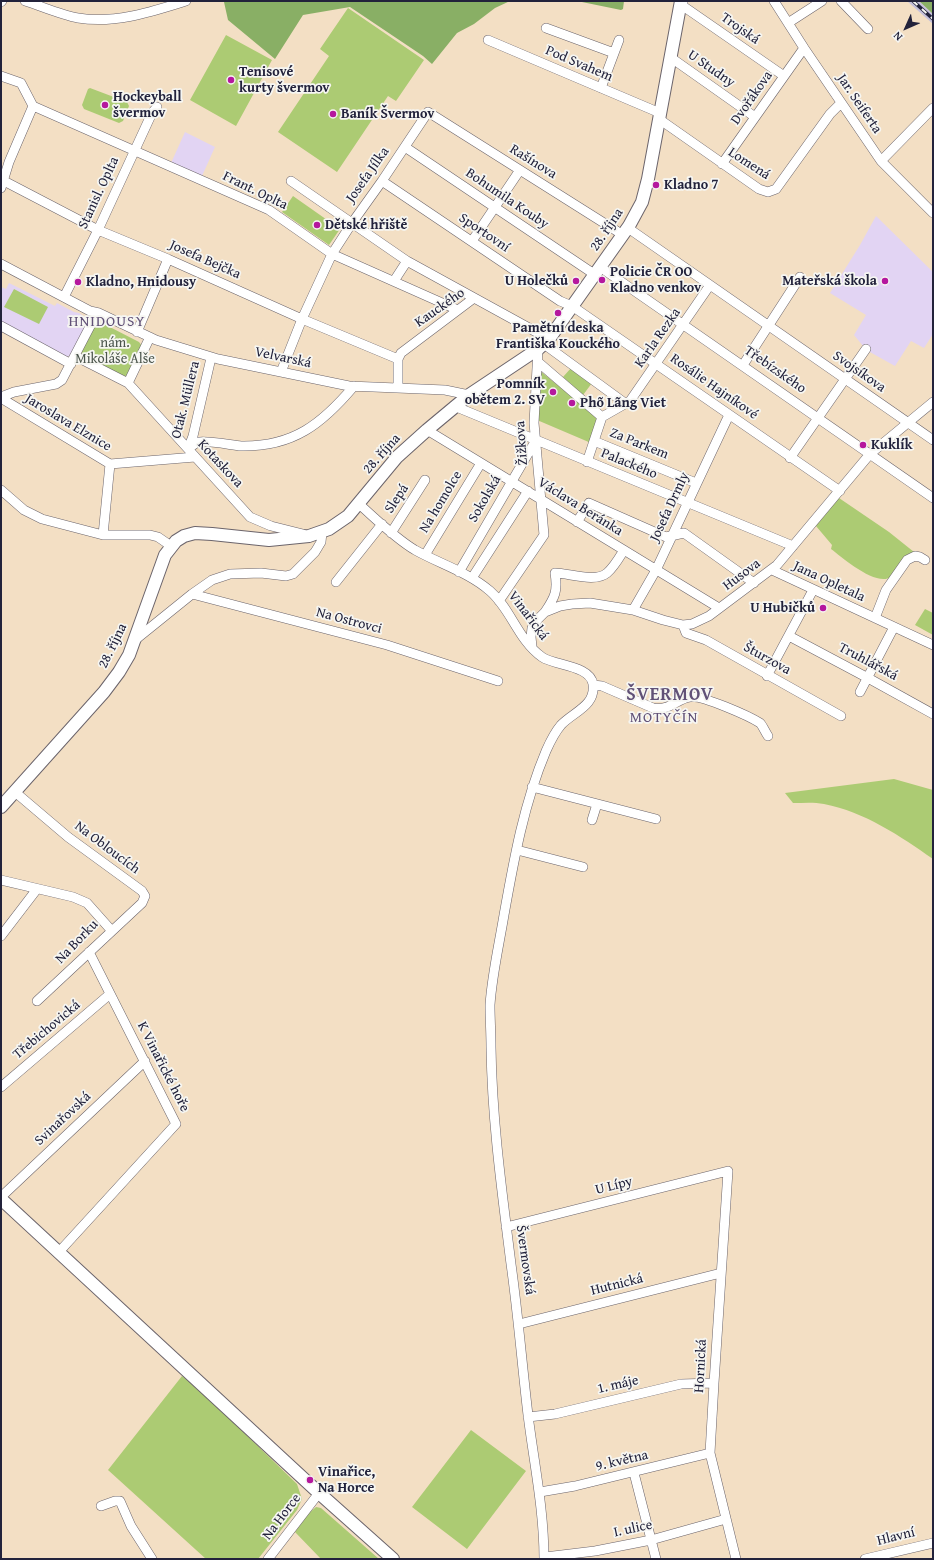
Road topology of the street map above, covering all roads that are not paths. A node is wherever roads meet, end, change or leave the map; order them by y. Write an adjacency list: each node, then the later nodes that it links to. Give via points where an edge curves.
1 (25, 1): 2 (street, via 77,18 111,19 126,18)
2 (186, 1)
3 (774, 1): 7 (street, Jar. Seiferta)
4 (822, 1): 7 (street)
5 (841, 1): 9 (street)
6 (682, 2): 14 (main road, 28. října); 16 (street, Trojská)
7 (788, 23): 12 (street, Jar. Seiferta)
8 (546, 28): 13 (street)
9 (868, 29)
10 (488, 40): 17 (street, Pod Svahem)
11 (619, 40): 13 (street)
12 (804, 48): 16 (street, Dvořákova); 18 (street, Jar. Seiferta)
13 (614, 53): 17 (street)
14 (670, 57): 23 (main road, 28. října); 24 (street, U Studny)
15 (1, 76): 19 (street, via 21,83)
16 (784, 76): 24 (street, Dvořákova)
17 (601, 88): 23 (street, Pod Svahem)
18 (841, 103): 28 (street, Jar. Seiferta); 29 (street, Lomená, via 773,191 759,189)
19 (33, 106): 26 (street, Frant. Oplta); 27 (street)
20 (157, 107): 26 (street, Stanisl. Oplta)
21 (933, 108): 28 (street)
22 (428, 112): 25 (street, Josefa Jílka); 30 (street, Rašínova)
23 (660, 116): 29 (street, Lomená); 38 (main road, 28. října, via 645,193)
24 (755, 117): 29 (street, Dvořákova)
25 (405, 147): 32 (street, Josefa Jílka); 34 (street, Bohumila Kouby)
26 (134, 151): 37 (street, Stanisl. Oplta); 40 (street, Frant. Oplta, via 269,210)
27 (5, 160): 33 (street)
28 (881, 161): 35 (street, Jar. Seiferta)
29 (722, 164)
30 (520, 170): 34 (street); 38 (street, Rašínova)
31 (292, 181): 36 (street)
32 (382, 181): 36 (street, Josefa Jílka); 39 (street, Sportovní)
33 (3, 184): 37 (street, Josefa Bejčka)
34 (495, 207): 39 (street); 45 (street, Bohumila Kouby)
35 (933, 213)
36 (352, 223): 40 (street, Josefa Jílka); 43 (street)
37 (98, 230): 42 (street, Josefa Bejčka); 49 (street, Stanisl. Oplta)
38 (626, 231): 45 (main road, 28. října); 48 (street, Svojsíkova)
39 (472, 241): 51 (street, Sportovní, via 560,301)
40 (332, 254): 47 (street, Frant. Oplta); 54 (street, Josefa Jílka)
41 (1, 258): 49 (street, Velvarská)
42 (168, 259): 54 (street, Josefa Bejčka); 58 (street)
43 (407, 261): 47 (street); 50 (street)
44 (1, 264): 49 (street, Velvarská)
45 (597, 270): 51 (main road, 28. října); 55 (street, Třebízského)
46 (800, 277): 57 (street)
47 (394, 281): 52 (street, Frant. Oplta)
48 (710, 286): 55 (street, Karla Rezka); 57 (street, Svojsíkova)
49 (66, 294): 53 (street, Velvarská, via 90,311)
50 (474, 298): 52 (street, Kauckého); 60 (street, Kauckého)
51 (572, 306): 60 (main road, 28. října); 66 (street, Rosálie Hajníkové)
52 (458, 310): 63 (street, Kauckého, via 401,353)
53 (98, 313): 58 (street, Velvarská); 64 (street)
54 (302, 319): 63 (street, Josefa Bejčka); 68 (street, Josefa Jílka)
55 (684, 324): 66 (street, Karla Rezka); 67 (street, Třebízského)
56 (1, 326): 64 (street)
57 (768, 326): 67 (street); 69 (street, Svojsíkova)
58 (137, 332): 59 (street, Velvarská)
59 (150, 337): 62 (street, Velvarská); 70 (street)
60 (543, 344): 65 (street, Žižkova); 73 (main road, 28. října); 75 (street, Kauckého)
61 (866, 349): 69 (street)
62 (211, 358): 68 (street, Velvarská); 86 (street, Otak. Müllera)
63 (398, 359): 72 (street)
64 (73, 360): 70 (street); 74 (street, via 59,382 14,392)
65 (538, 362): 79 (street); 83 (street, Žižkova, via 534,399)
66 (656, 364): 75 (street, Karla Rezka); 78 (street, Rosálie Hajníkové)
67 (743, 365): 80 (street, Třebízského)
68 (281, 372): 71 (street, Velvarská)
69 (845, 379): 80 (street); 81 (street, Svojsíkova)
70 (128, 383): 86 (street, Kotaskova)
71 (354, 386): 72 (street, Velvarská); 86 (street, via 329,414 309,429 288,439 257,446 198,442)
72 (398, 388): 73 (street, Velvarská, via 445,390)
73 (469, 395): 77 (main road, 28. října)
74 (1, 398): 92 (street, Jaroslava Elznice)
75 (626, 404): 79 (street)
76 (932, 404): 81 (street, Husova)
77 (454, 406): 82 (main road, 28. října); 83 (street, Palackého)
78 (729, 415): 89 (street, Rosálie Hajníkové); 95 (street, Josefa Drmly)
79 (602, 417): 85 (street)
80 (818, 418): 87 (street, Třebízského); 89 (street)
81 (908, 422): 84 (street, Svojsíkova); 87 (street, Husova)
82 (426, 430): 91 (street, Václava Beránka); 102 (main road, 28. října, via 397,457)
83 (536, 440): 90 (street, Palackého); 94 (street, Sokolská); 100 (street, Žižkova)
84 (933, 440)
85 (594, 441): 90 (street); 95 (street, Za Parkem)
86 (188, 449): 88 (street, Kotaskova)
87 (870, 454): 98 (street, Husova); 99 (street, Třebízského)
88 (195, 458): 92 (street, Jaroslava Elznice); 108 (street, Kotaskova, via 250,517 271,526)
89 (790, 458): 98 (street, Rosálie Hajníkové)
90 (587, 462): 101 (street, Palackého)
91 (480, 463): 94 (street, Václava Beránka); 113 (street, Na homolce)
92 (110, 464): 107 (street)
93 (425, 480): 106 (street, Slepá)
94 (511, 481): 97 (street, Václava Beránka); 117 (street, Sokolská)
95 (696, 483): 101 (street, Josefa Drmly)
96 (1, 490): 107 (street, via 24,510 42,519)
97 (528, 491): 100 (street, Václava Beránka); 118 (street)
98 (840, 491): 111 (street, Husova)
99 (933, 498)
100 (540, 499): 103 (street, Václava Beránka); 123 (street, Žižkova, via 544,536)
101 (687, 503): 109 (street, Josefa Drmly); 111 (street, Palackého)
102 (359, 504): 104 (street, Vinařická); 105 (main road, 28. října, via 348,516)
103 (577, 522): 109 (street, via 589,503 666,537); 112 (street, Václava Beránka)
104 (382, 524): 106 (street, Vinařická); 119 (street)
105 (322, 532): 108 (main road, 28. října); 122 (street, via 321,542 315,552 290,575 230,574 212,580)
106 (391, 533): 113 (street, Vinařická)
107 (103, 535): 110 (street, via 150,535)
108 (309, 536): 110 (main road, 28. října, via 269,540 195,533 184,536)
109 (671, 536): 115 (street, Josefa Drmly); 120 (street, via 684,533)
110 (171, 546): 131 (main road, 28. října, via 165,556)
111 (793, 546): 116 (street, Husova)
112 (624, 550): 115 (street, Václava Beránka); 126 (street, via 603,576 591,578 555,573 557,590)
113 (425, 555): 117 (street, Vinařická)
114 (925, 560): 127 (street, Jana Opletala, via 915,556 907,560 886,590)
115 (656, 570): 124 (street, Václava Beránka); 125 (street, Josefa Drmly)
116 (772, 570): 120 (street, Husova); 121 (street, Jana Opletala)
117 (459, 572): 118 (street, Vinařická)
118 (472, 578): 123 (street, Vinařická)
119 (336, 582)
120 (754, 583): 124 (street, Husova)
121 (813, 590): 127 (street, Jana Opletala); 130 (street)
122 (192, 594): 131 (street); 136 (street, Na Ostrovci, via 387,645)
123 (499, 601): 133 (street, Vinařická)
124 (719, 608): 128 (street, Husova, via 701,620)
125 (633, 610): 126 (street, via 590,603 560,606); 128 (street)
126 (545, 612): 133 (street, via 532,628)
127 (875, 618): 129 (street, Jana Opletala)
128 (683, 625): 134 (street, Šturzova, via 686,633 706,640)
129 (894, 627): 132 (street, Jana Opletala); 135 (street)
130 (789, 636): 134 (street); 135 (street, Truhlářská)
131 (135, 640): 143 (main road, 28. října, via 119,672 104,692)
132 (933, 645)
133 (532, 647): 137 (street, Vinařická, via 549,661 582,671 592,680)
134 (767, 676): 140 (street, Šturzova)
135 (868, 678): 138 (street); 139 (street, Truhlářská)
136 (498, 681)
137 (593, 685): 141 (street, via 602,686 660,709 691,697 706,701 761,724); 142 (street, via 586,706 568,718 553,736)
138 (860, 692)
139 (933, 714)
140 (841, 716)
141 (768, 736)
142 (532, 787): 144 (street); 148 (street)
143 (15, 792): 145 (main road, 28. října); 152 (street, Na Obloucích, via 68,837 142,891 145,896 142,903)
144 (597, 804): 146 (street); 147 (street)
145 (1, 806)
146 (656, 819)
147 (592, 820)
148 (517, 850): 149 (street); 161 (street, Švermovská, via 490,1005 493,1119)
149 (583, 867)
150 (1, 880): 151 (street, Na Borku)
151 (37, 889): 152 (street, Na Borku, via 73,897 87,903); 153 (street)
152 (111, 930): 154 (street, Na Borku)
153 (1, 936)
154 (89, 952): 155 (street, K Vinařické hoře); 156 (street, Na Borku)
155 (110, 994): 157 (street, K Vinařické hoře); 158 (street, Třebichovická)
156 (37, 1001)
157 (145, 1061): 160 (street, Svinařovská); 162 (street, K Vinařické hoře, via 176,1124)
158 (1, 1087)
159 (728, 1172): 161 (street, U Lípy); 163 (street, Hornická)
160 (1, 1198): 162 (main road)
161 (506, 1227): 164 (street, Švermovská)
162 (58, 1253): 170 (main road)
163 (721, 1273): 164 (street, Hutnická); 165 (street, Hornická)
164 (519, 1324): 166 (street, Švermovská)
165 (714, 1383): 166 (street, 1. máje, via 681,1384 555,1414); 167 (street, Hornická)
166 (528, 1417): 169 (street, Švermovská)
167 (710, 1453): 168 (street, 9. května); 172 (street, Hornická)
168 (634, 1473): 169 (street, 9. května); 173 (street)
169 (540, 1492): 176 (street, Švermovská)
170 (318, 1493): 178 (street, Na Horce); 179 (main road)
171 (101, 1506): 177 (street, via 120,1501 131,1526)
172 (726, 1519): 173 (street, I. ulice); 181 (street, Hornická)
173 (651, 1540): 176 (street, I. ulice); 180 (street)
174 (933, 1542): 175 (street, Hlavní)
175 (887, 1556): 182 (street, Hlavní)
176 (545, 1558)
177 (152, 1559)
178 (268, 1559)
179 (393, 1559)
180 (656, 1559)
181 (736, 1559)
182 (865, 1559)

